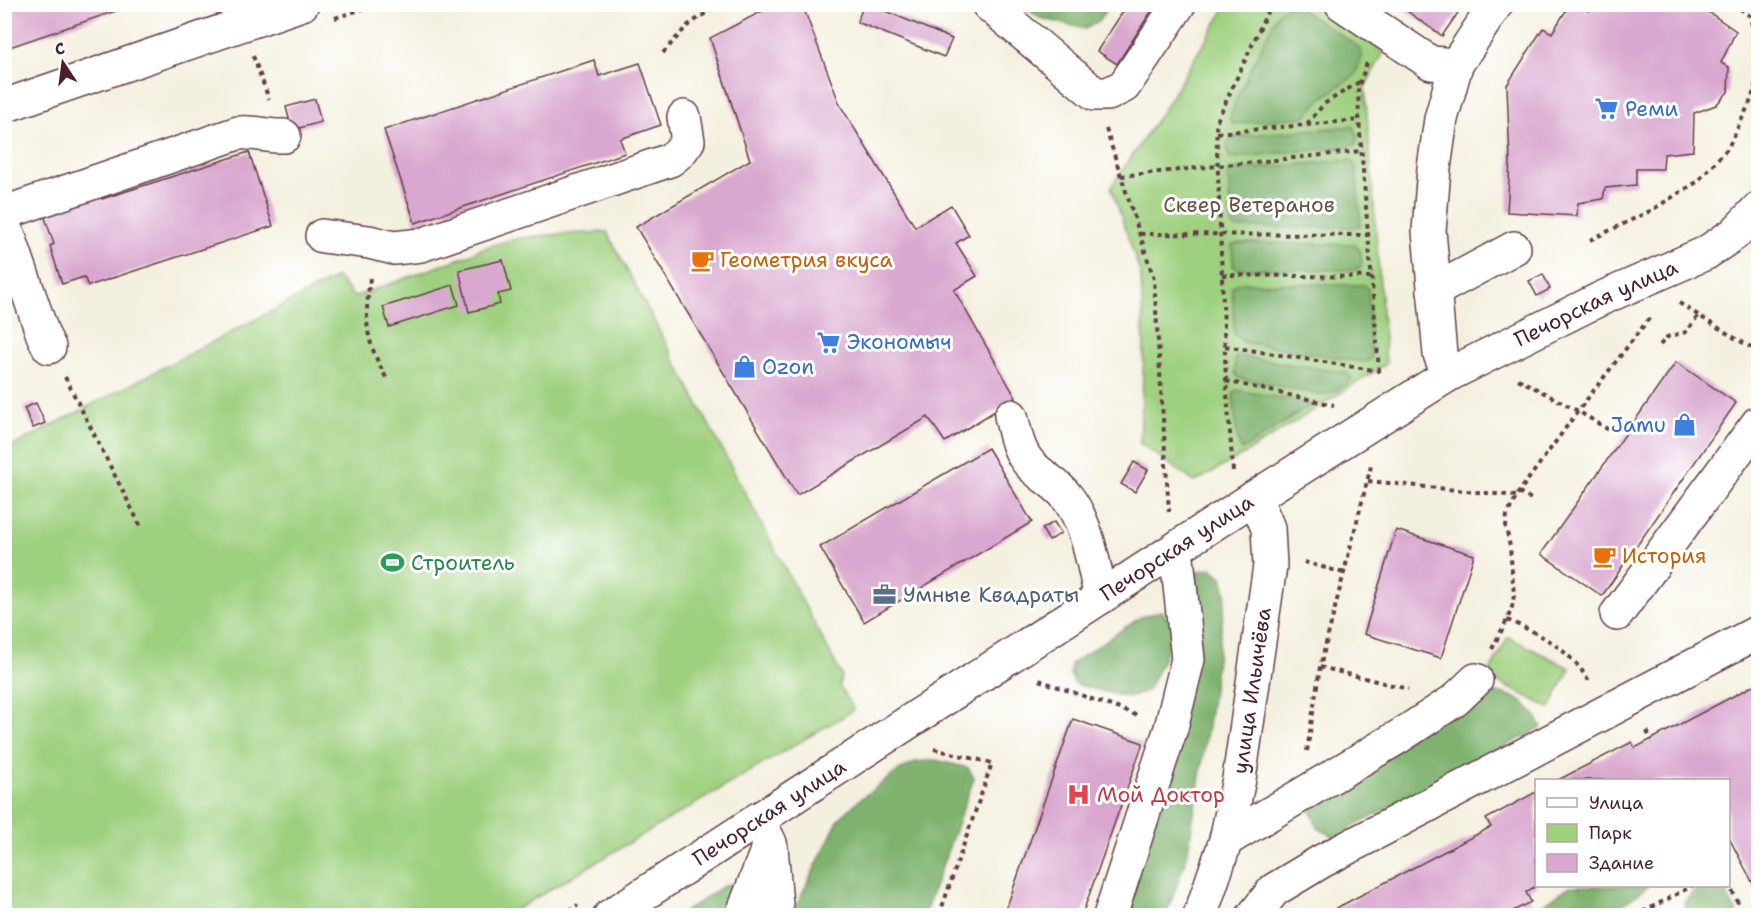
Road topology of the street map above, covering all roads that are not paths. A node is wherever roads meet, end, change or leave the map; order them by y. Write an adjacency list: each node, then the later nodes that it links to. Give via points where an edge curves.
1 (988, 4): 2 (main road, via 1095,94 1108,94 1124,86)
2 (1179, 4)
3 (1342, 4): 6 (main road, via 1431,63)
4 (1496, 4): 6 (main road)
5 (295, 6): 7 (main road)
6 (1456, 64): 15 (main road, via 1434,168 1429,231)
7 (4, 106)
8 (684, 117): 13 (main road, via 688,141 670,160 421,245 394,248)
9 (284, 136): 11 (main road, via 238,133)
10 (1758, 209): 17 (main road, Печорская улица, via 1734,234 1706,253 1600,299)
11 (4, 213)
12 (4, 222): 16 (main road)
13 (322, 236)
14 (1514, 248): 15 (main road)
15 (1434, 291): 17 (main road, via 1440,354)
16 (50, 347)
17 (1448, 375): 20 (main road, Печорская улица)
18 (1011, 416): 22 (main road, via 1029,463 1067,497 1078,516)
19 (1758, 423): 23 (main road)
20 (1245, 489): 21 (main road, Печорская улица); 27 (main road, улица Ильичёва, via 1268,528 1270,566 1239,779)
21 (1176, 549): 22 (main road, Печорская улица); 31 (main road, via 1188,659 1171,728)
22 (1101, 597): 26 (main road, Печорская улица)
23 (1617, 614)
24 (1758, 632): 33 (main road, via 1322,861 1274,890)
25 (1476, 680): 27 (main road, via 1446,706)
26 (764, 831): 28 (main road, via 772,852); 29 (main road, Печорская улица); 30 (main road)
27 (1226, 840): 32 (main road, улица Ильичёва)
28 (775, 911)
29 (610, 915)
30 (742, 915)
31 (1110, 915)
32 (1200, 915)
33 (1252, 915)

